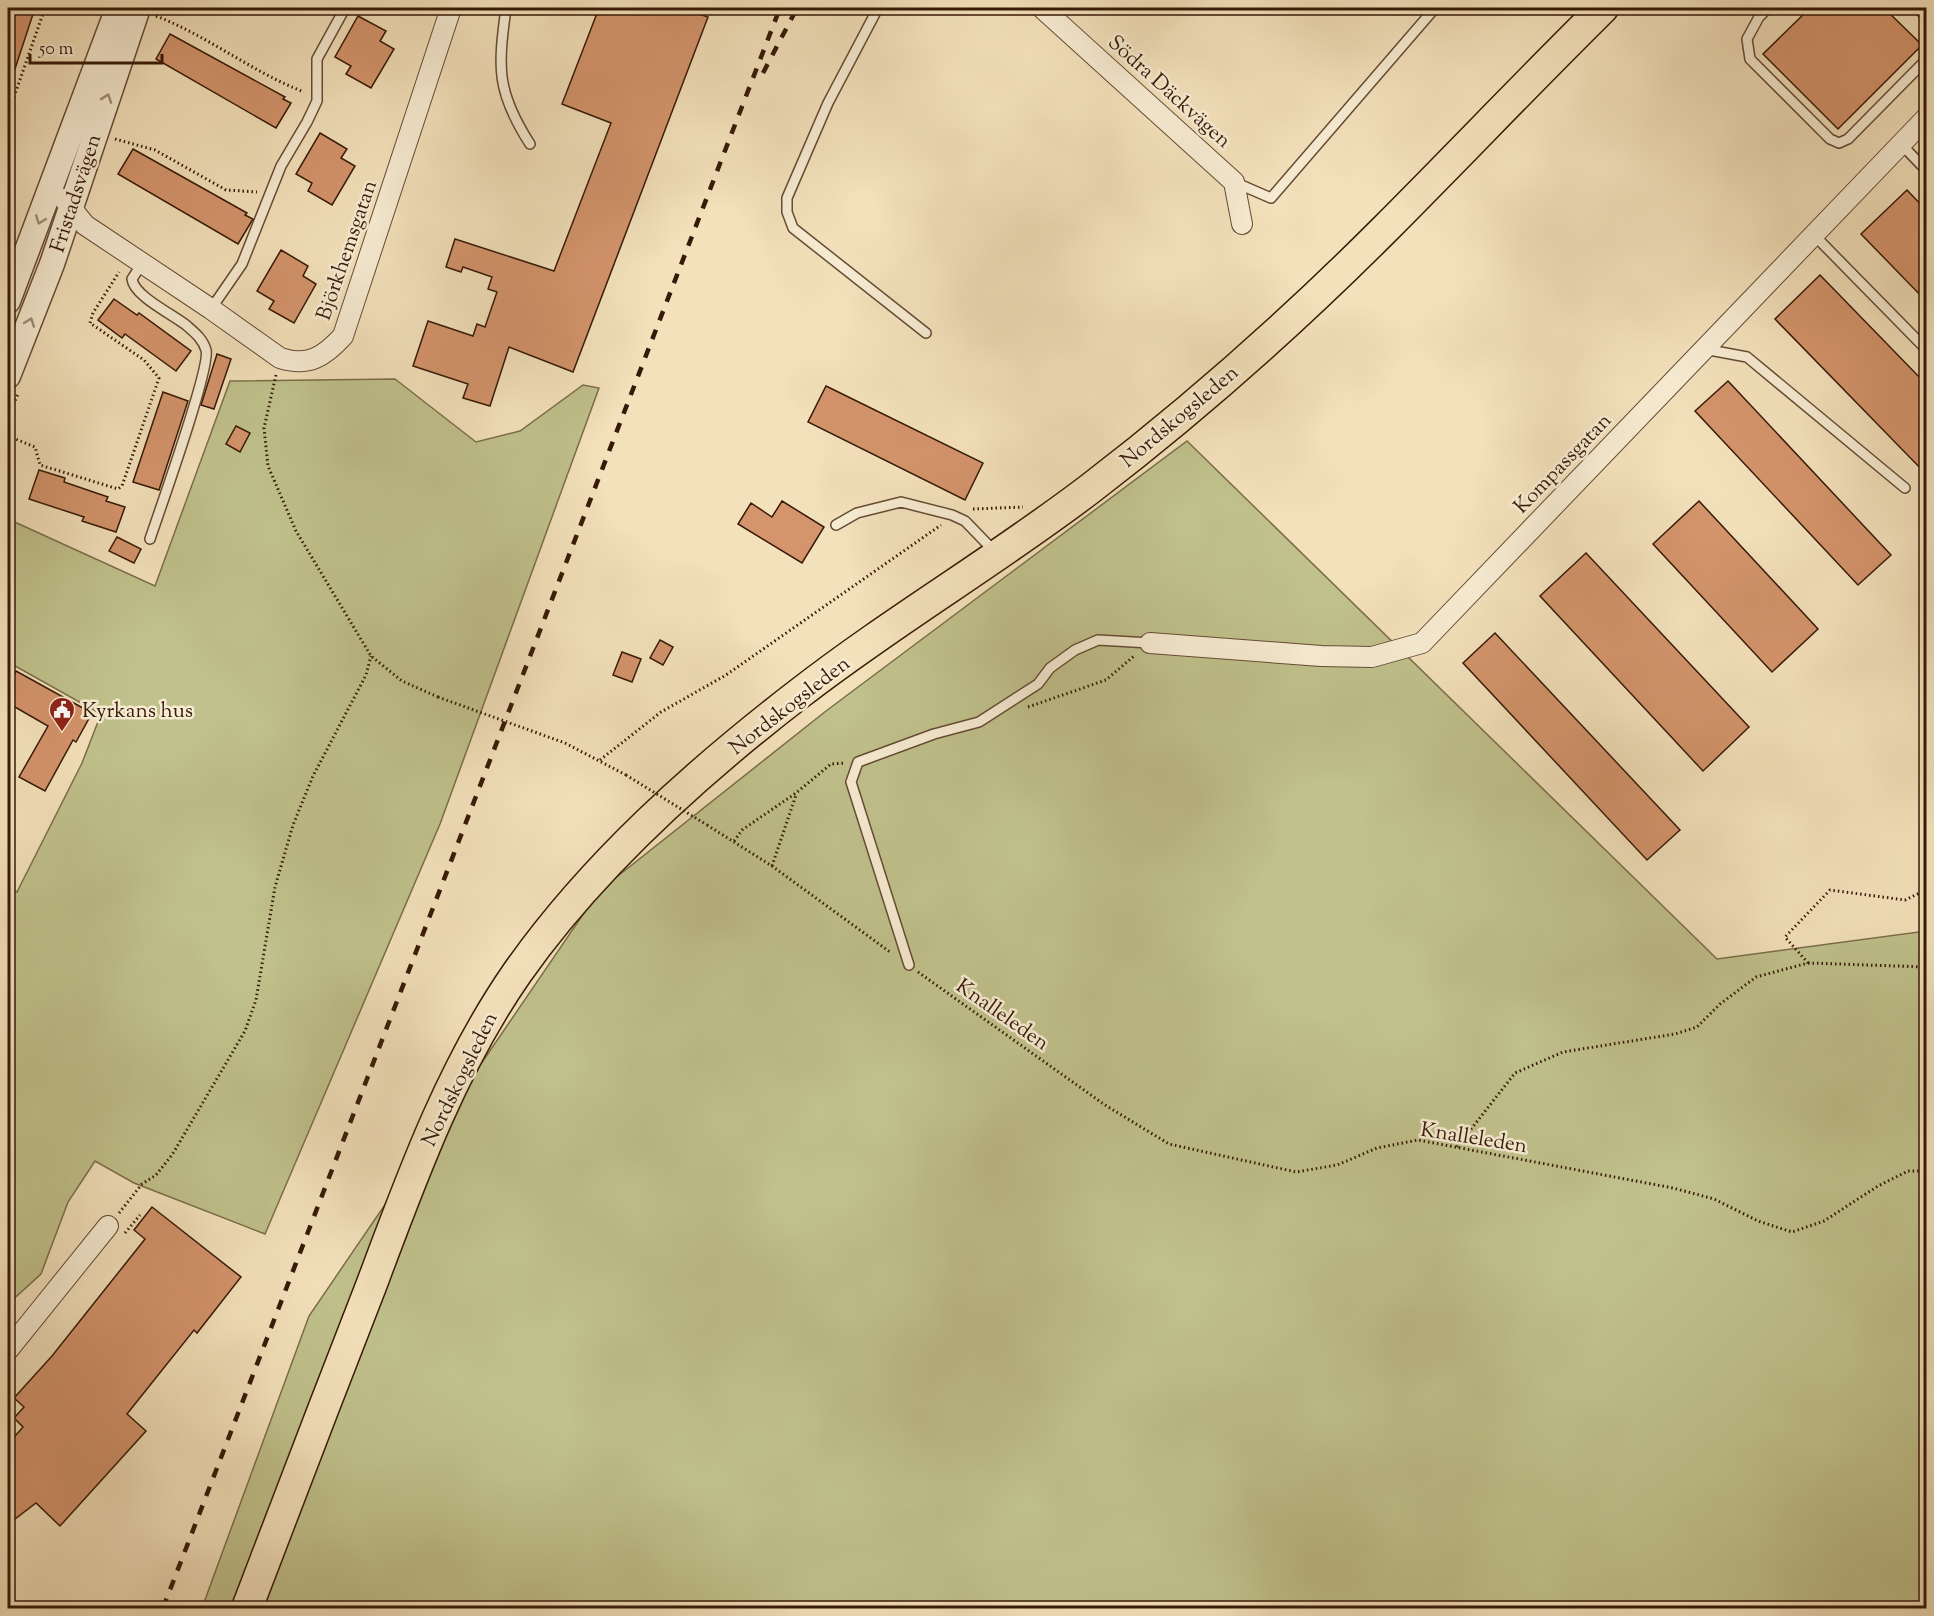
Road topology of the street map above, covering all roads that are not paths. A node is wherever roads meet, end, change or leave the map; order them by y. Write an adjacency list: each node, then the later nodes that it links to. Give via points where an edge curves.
1 (118, 8): 19 (street, Fristadsvägen)
2 (345, 8): 25 (lane, via 317,59 317,97 307,122 281,166 242,264)
3 (452, 8): 25 (street, Björkhemsgatan, via 343,336 312,362 293,363)
4 (506, 8): 15 (lane, via 501,45 505,101)
5 (878, 8): 26 (lane, via 828,103 788,198 788,212 793,228)
6 (1042, 8): 18 (street, Södra Däckvägen)
7 (1435, 8): 18 (lane, via 1271,198)
8 (1603, 8): 33 (main road, Nordskogsleden, via 1287,323 1146,443)
9 (1768, 8): 13 (lane, via 1747,39 1750,59 1830,139 1839,143 1848,139)
10 (1918, 8): 12 (lane)
11 (147, 12): 20 (street, Fristadsvägen, one-way to 11)
12 (1926, 18)
13 (1926, 60)
14 (1926, 118): 16 (street, Kompassgatan)
15 (530, 144)
16 (1901, 144): 17 (lane); 22 (street, Kompassgatan)
17 (1926, 170)
18 (1234, 182): 21 (street)
19 (53, 185): 20 (street, Björkhemsgatan); 24 (street, Fristadsvägen, one-way to 24)
20 (69, 207): 23 (street, Björkhemsgatan, via 85,225); 29 (street, Fristadsvägen, one-way to 20, via 52,264)
21 (1242, 224)
22 (1814, 236): 27 (street, Kompassgatan); 28 (lane)
23 (137, 259): 25 (street, Björkhemsgatan); 32 (lane, via 132,279 135,291 185,325 201,339 207,352)
24 (8, 301)
25 (211, 309)
26 (926, 333)
27 (1704, 349): 30 (lane, via 1747,357); 34 (street, Kompassgatan, via 1422,644 1372,657)
28 (1926, 349)
29 (8, 376)
30 (1905, 488)
31 (836, 525): 33 (lane, via 857,513 901,502 965,521)
32 (150, 539)
33 (999, 555): 38 (main road, Nordskogsleden, via 800,693 696,779 593,879 520,969 471,1046 425,1146)
34 (1150, 643): 35 (lane, via 1098,640 1075,650 1050,668 1038,684 979,722 858,762 851,782)
35 (909, 965)
36 (108, 1226): 37 (street)
37 (8, 1350)
38 (247, 1608)

